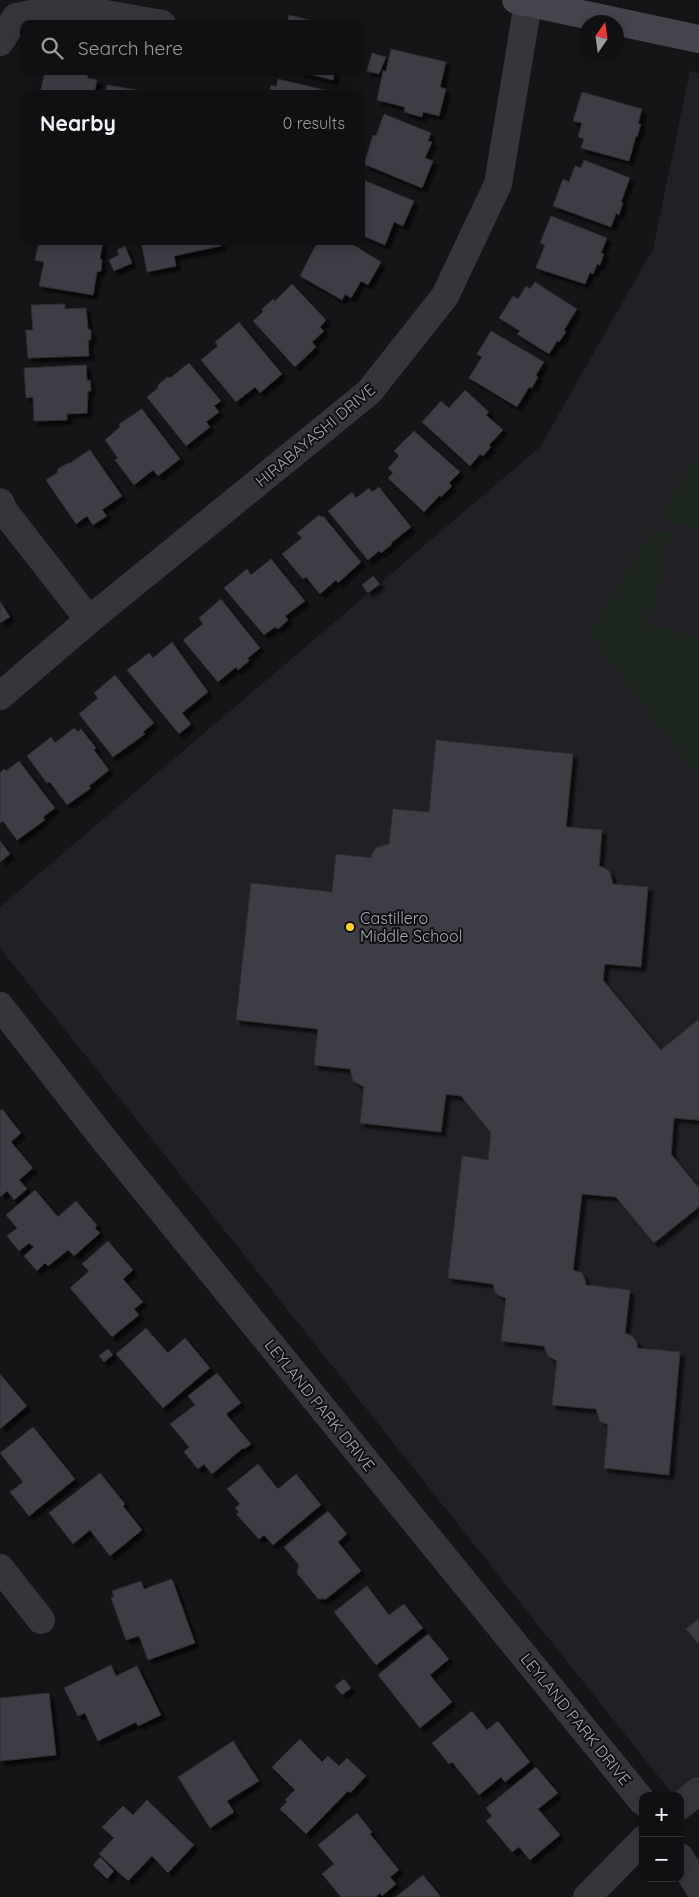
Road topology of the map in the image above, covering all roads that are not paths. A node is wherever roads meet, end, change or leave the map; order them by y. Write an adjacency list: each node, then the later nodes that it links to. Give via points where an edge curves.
1 (522, 1): 3 (main road); 6 (street, HIRABAYASHI DRIVE, via 498,184 445,296 369,392)
2 (141, 20): 4 (street, via 67,6 16,17)
3 (699, 39)
4 (0, 42)
5 (0, 502): 6 (street)
6 (89, 620): 7 (street, HIRABAYASHI DRIVE)
7 (0, 696)
8 (0, 1006): 12 (street, LEYLAND PARK DRIVE, via 102,1137)
9 (0, 1568): 10 (street)
10 (41, 1620)
11 (699, 1791): 13 (street)
12 (639, 1797)
13 (684, 1803)
14 (639, 1844): 17 (street)
15 (684, 1864): 16 (street)
16 (699, 1888)
17 (587, 1897)

